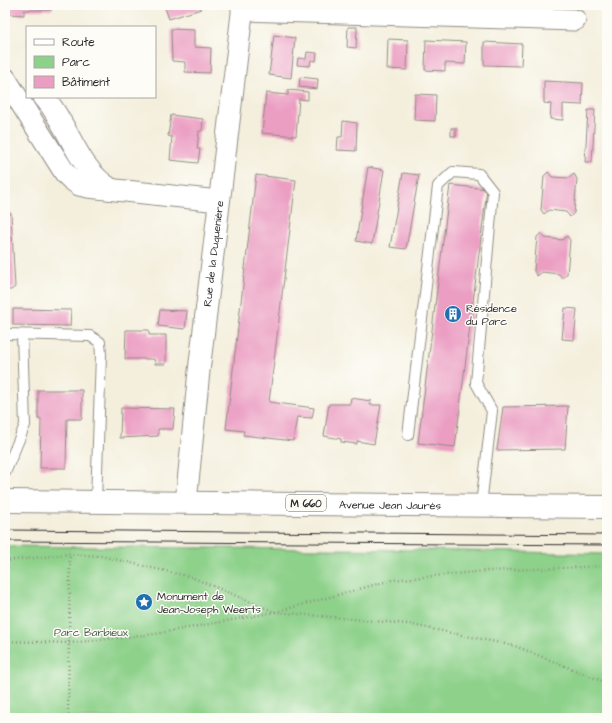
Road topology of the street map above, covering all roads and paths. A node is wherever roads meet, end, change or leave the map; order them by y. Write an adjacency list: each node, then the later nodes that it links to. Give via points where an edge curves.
1 (242, 8): 2 (street); 6 (street, Rue de la Duquenière)
2 (575, 20)
3 (14, 82): 5 (street, via 55,159 72,180 79,185)
4 (45, 98): 5 (street, via 57,113 92,174)
5 (111, 189): 6 (street)
6 (219, 201): 13 (street, Rue de la Duquenière)
7 (5, 334): 8 (lane)
8 (22, 335): 10 (lane, via 24,426); 12 (lane, via 90,336 100,342)
9 (408, 436): 14 (lane, via 438,186 453,172 479,174 493,192 476,383 492,411)
10 (5, 473)
11 (5, 501): 12 (main road, Avenue Jean Jaurès / M 660)
12 (96, 501): 13 (main road, Avenue Jean Jaurès / M 660)
13 (186, 502): 14 (main road, Avenue Jean Jaurès / M 660)
14 (481, 505): 15 (main road, Avenue Jean Jaurès / M 660)
15 (607, 506)
16 (70, 554): 17 (path); 19 (path, via 101,556 191,577); 21 (path)
17 (5, 561)
18 (607, 566): 19 (path, via 485,571 392,580)
19 (275, 612): 21 (path, via 154,634); 22 (path, via 408,624 515,646)
20 (5, 641): 21 (path)
21 (70, 643): 23 (path)
22 (607, 683)
23 (68, 718)

